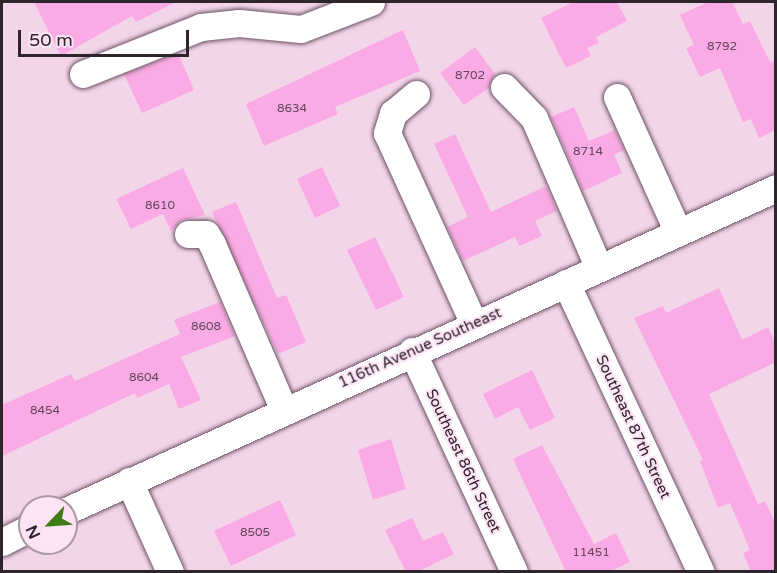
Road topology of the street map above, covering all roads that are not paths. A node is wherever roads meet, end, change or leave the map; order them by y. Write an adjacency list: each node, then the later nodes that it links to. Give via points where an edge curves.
1 (371, 2): 2 (street, via 301,29 239,23 201,27)
2 (83, 74)
3 (504, 87): 9 (street, via 534,118)
4 (416, 94): 11 (street, via 393,113 387,133)
5 (617, 97): 7 (street)
6 (776, 188): 7 (street, 116th Avenue Southeast)
7 (678, 232): 9 (street, 116th Avenue Southeast)
8 (188, 234): 13 (street, via 206,234 212,244)
9 (599, 268): 10 (street, 116th Avenue Southeast)
10 (566, 283): 11 (street, 116th Avenue Southeast); 20 (street, Southeast 87th Street)
11 (474, 324): 12 (street, 116th Avenue Southeast)
12 (412, 351): 13 (street, 116th Avenue Southeast); 19 (street, Southeast 86th Street)
13 (284, 410): 14 (street, 116th Avenue Southeast)
14 (129, 481): 15 (street, 116th Avenue Southeast); 18 (street)
15 (78, 505)
16 (18, 534): 17 (street)
17 (2, 542)
18 (170, 572)
19 (514, 572)
20 (701, 572)

